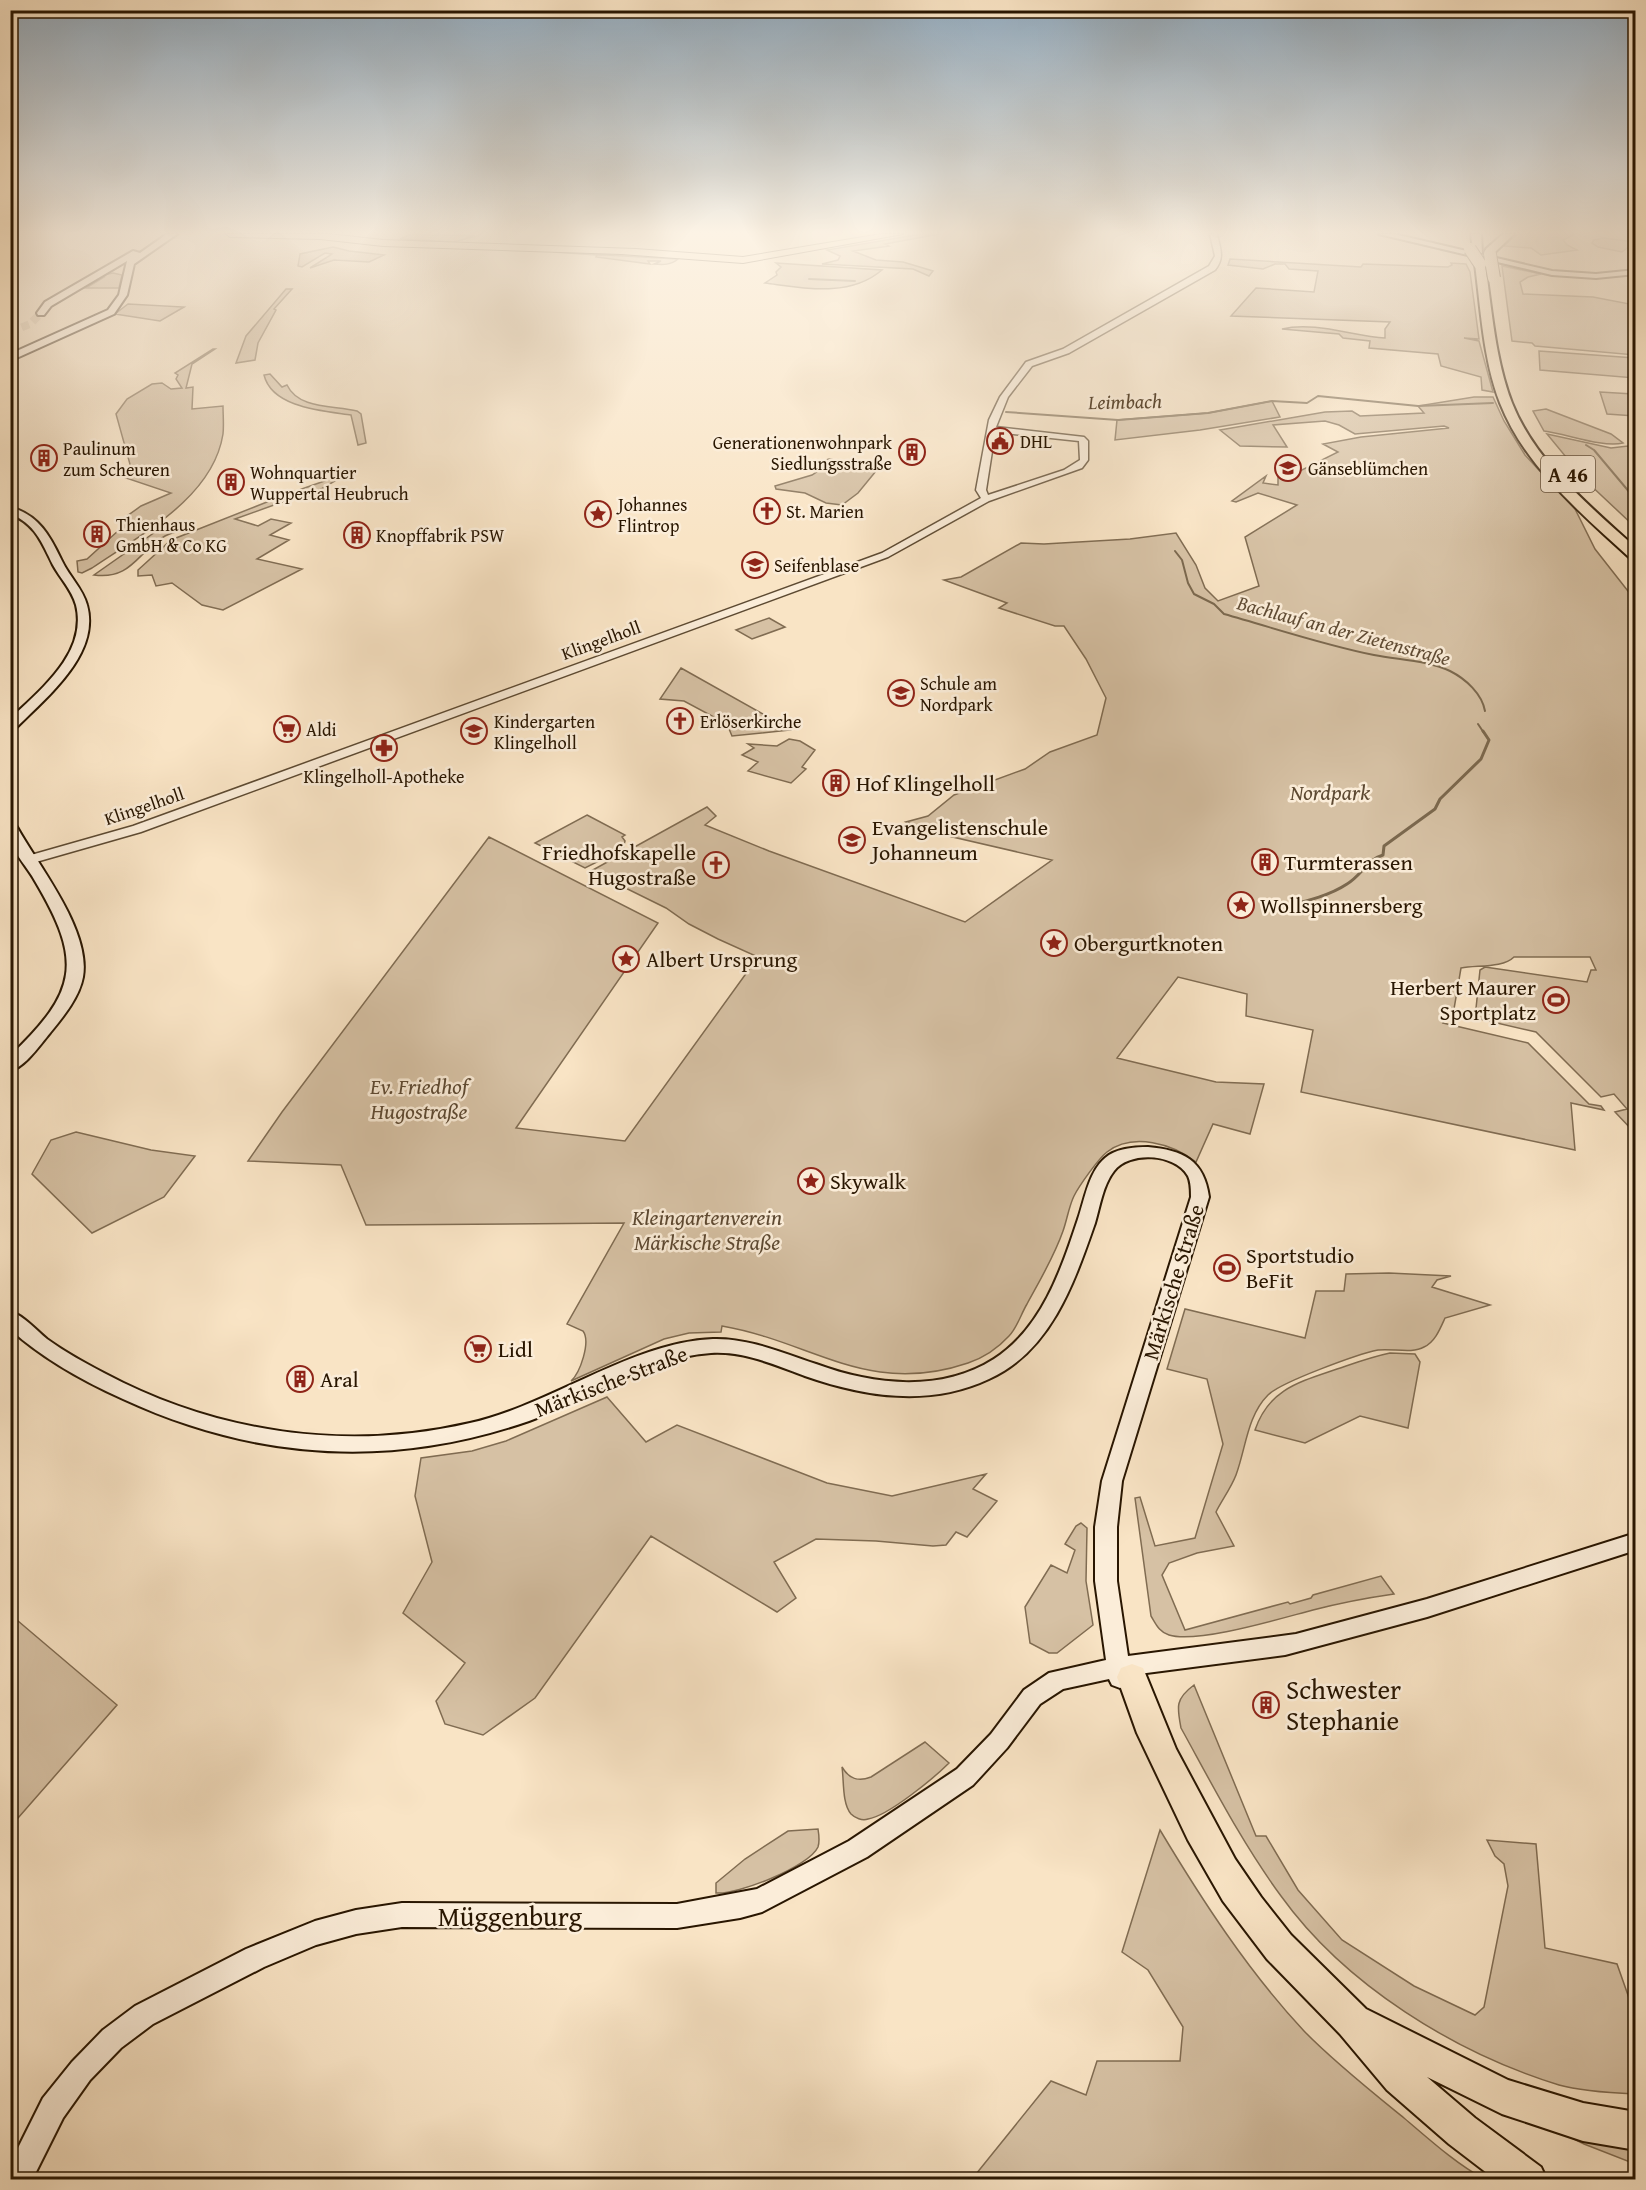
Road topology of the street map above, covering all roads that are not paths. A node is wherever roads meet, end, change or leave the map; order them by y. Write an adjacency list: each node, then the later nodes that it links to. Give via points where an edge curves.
1 (59, 336): 4 (main road)
2 (1092, 336): 5 (street, via 1066,351 1029,364 1004,397)
3 (1497, 336): 6 (highway, A 46, via 1503,370 1521,407)
4 (10, 358)
5 (993, 424): 7 (street, via 981,490); 7 (street, Klingelholl, via 1010,430 1081,439 1084,460 1066,472)
6 (1528, 434): 9 (highway, A 46); 10 (highway, A 46, via 1544,463 1579,503)
7 (986, 499): 13 (street, Klingelholl, via 885,555 137,829)
8 (10, 510): 11 (main road, via 34,521 49,542 81,605 84,627 80,644 69,661)
9 (1635, 545)
10 (1635, 556)
11 (10, 727)
12 (10, 827): 13 (main road)
13 (29, 860): 14 (main road, via 70,934 75,975 50,1023)
14 (10, 1066)
15 (10, 1318): 17 (main road, Märkische Straße, via 71,1365 157,1408 264,1439 346,1447 449,1437 525,1415 691,1348 738,1347 768,1353 840,1380 875,1387 937,1387 982,1374 1021,1348 1064,1280 1101,1176 1116,1159 1135,1153 1160,1153 1192,1170 1200,1197 1117,1462 1110,1501 1106,1581)
16 (1635, 1540): 17 (main road, via 1427,1608 1273,1650)
17 (1125, 1672): 18 (highway, via 1135,1717 1177,1799 1218,1865 1273,1940); 20 (main road, Müggenburg, via 1051,1687 1032,1696 999,1742 965,1777 858,1849 762,1900 677,1916 402,1915 315,1933 255,1958 144,2015 112,2039 53,2108)
18 (1353, 2021): 19 (highway, via 1502,2096 1583,2122); 21 (highway, via 1435,2110)
19 (1635, 2131)
20 (17, 2180)
21 (1528, 2180)

